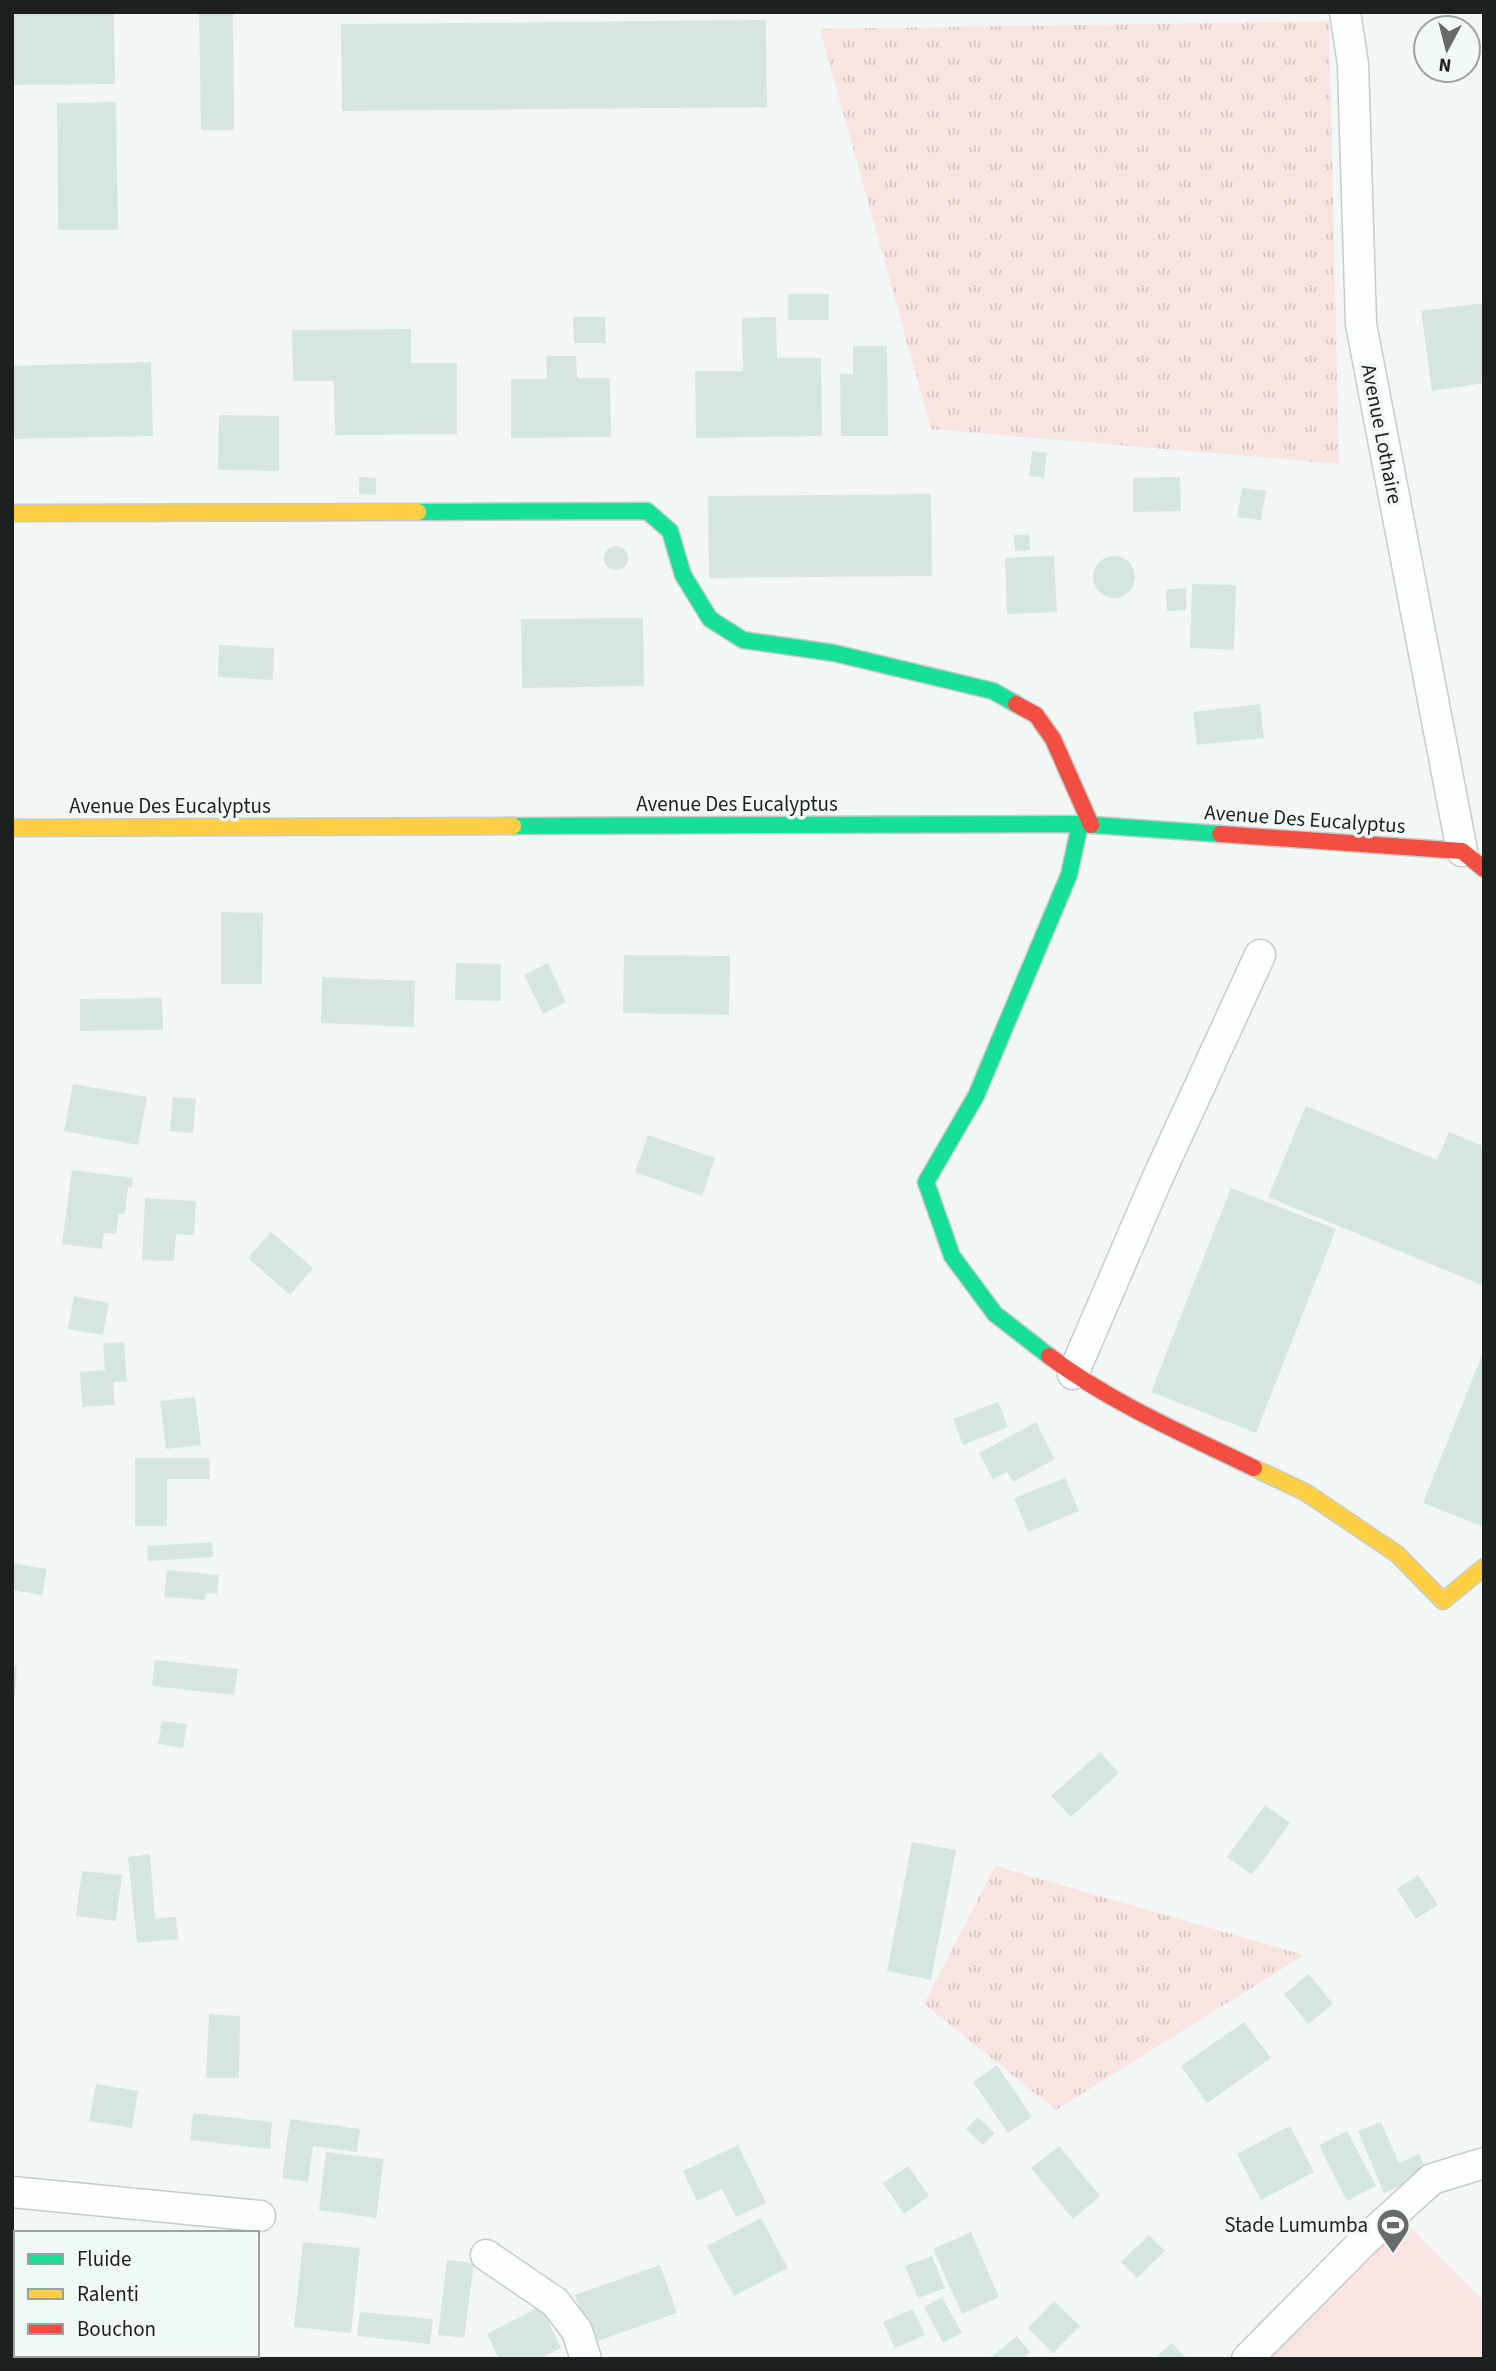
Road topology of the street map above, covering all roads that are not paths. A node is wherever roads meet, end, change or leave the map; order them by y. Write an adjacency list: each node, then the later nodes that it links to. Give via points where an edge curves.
1 (1346, 12): 5 (street, Avenue Lothaire, via 1353,64 1361,324)
2 (12, 513): 3 (street, via 647,512 670,531 683,575 710,619 743,640 834,653 993,691 1036,715 1053,739)
3 (1086, 825): 4 (street, Avenue Des Eucalyptus); 5 (street, Avenue Des Eucalyptus); 7 (street, via 976,1096 926,1182 952,1256 995,1314)
4 (12, 828)
5 (1473, 860)
6 (1260, 955): 7 (street)
7 (1073, 1374): 8 (street, via 1157,1421 1305,1492 1396,1554 1443,1601)
8 (1484, 1567)
9 (1484, 2163): 14 (street, via 1432,2179)
10 (12, 2192): 11 (street)
11 (260, 2216)
12 (486, 2255): 13 (street, via 555,2302 577,2330)
13 (586, 2359)
14 (1247, 2359)

